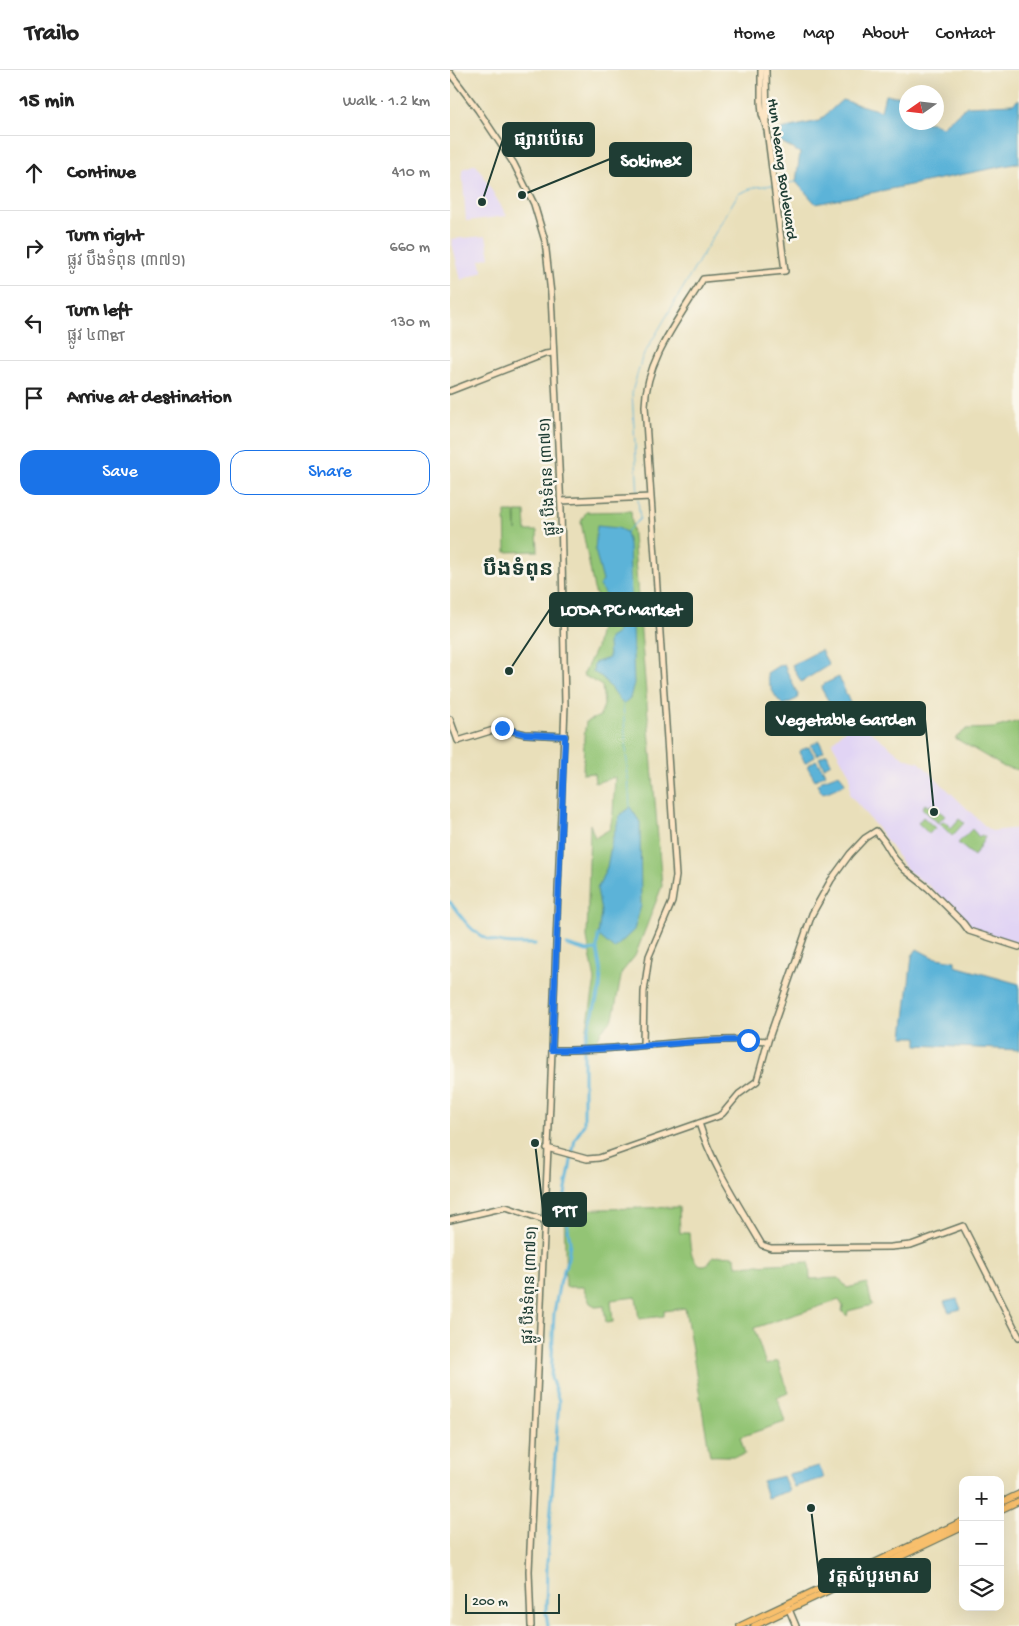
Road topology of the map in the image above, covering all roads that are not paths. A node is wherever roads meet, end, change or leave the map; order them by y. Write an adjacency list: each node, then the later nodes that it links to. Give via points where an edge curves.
1 (761, 70): 5 (street, Hun Neang Boulevard, via 762,114)
2 (766, 70): 5 (street)
3 (450, 73): 4 (street, ផ្លូវ បឹងទំពុន (៣៧១))
4 (452, 80): 6 (street, ផ្លូវ បឹងទំពុន (៣៧១), via 481,115 514,164 538,214 548,260)
5 (767, 130): 8 (street, Hun Neang Boulevard, via 785,271 703,279 661,348 645,392)
6 (553, 353): 7 (street); 9 (street, ផ្លូវ បឹងទំពុន (៣៧១))
7 (450, 391)
8 (651, 497): 9 (street); 14 (street, via 676,876 672,902 649,956 644,992)
9 (561, 501): 11 (street, ផ្លូវ បឹងទំពុន (៣៧១))
10 (450, 719): 11 (street, via 458,741 500,728 525,734)
11 (565, 736): 15 (street, ផ្លូវ បឹងទំពុន (៣៧១))
12 (1019, 947): 13 (street, via 969,932 928,888 905,870 876,831 850,854 830,880 812,914)
13 (768, 1041): 14 (street, via 720,1039); 16 (street, via 756,1080 721,1115)
14 (643, 1045): 15 (street, via 588,1051)
15 (552, 1050): 17 (street, ផ្លូវ បឹងទំពុន (៣៧១))
16 (699, 1123): 17 (street, via 602,1158 588,1159); 20 (street, via 715,1162 762,1245 771,1248 891,1247 911,1245 964,1226)
17 (547, 1148): 19 (street, ផ្លូវ បឹងទំពុន (៣៧១))
18 (450, 1220): 19 (street, via 506,1207)
19 (544, 1220): 28 (street, ផ្លូវ បឹងទំពុន (៣៧១), via 528,1571)
20 (1019, 1337)
21 (1019, 1494): 22 (main road)
22 (1004, 1501)
23 (1019, 1501): 24 (main road)
24 (1004, 1508)
25 (959, 1523): 27 (main road)
26 (959, 1529): 27 (main road)
27 (788, 1607): 29 (main road); 30 (main road); 31 (street)
28 (531, 1626)
29 (740, 1626)
30 (754, 1626)
31 (796, 1626)

